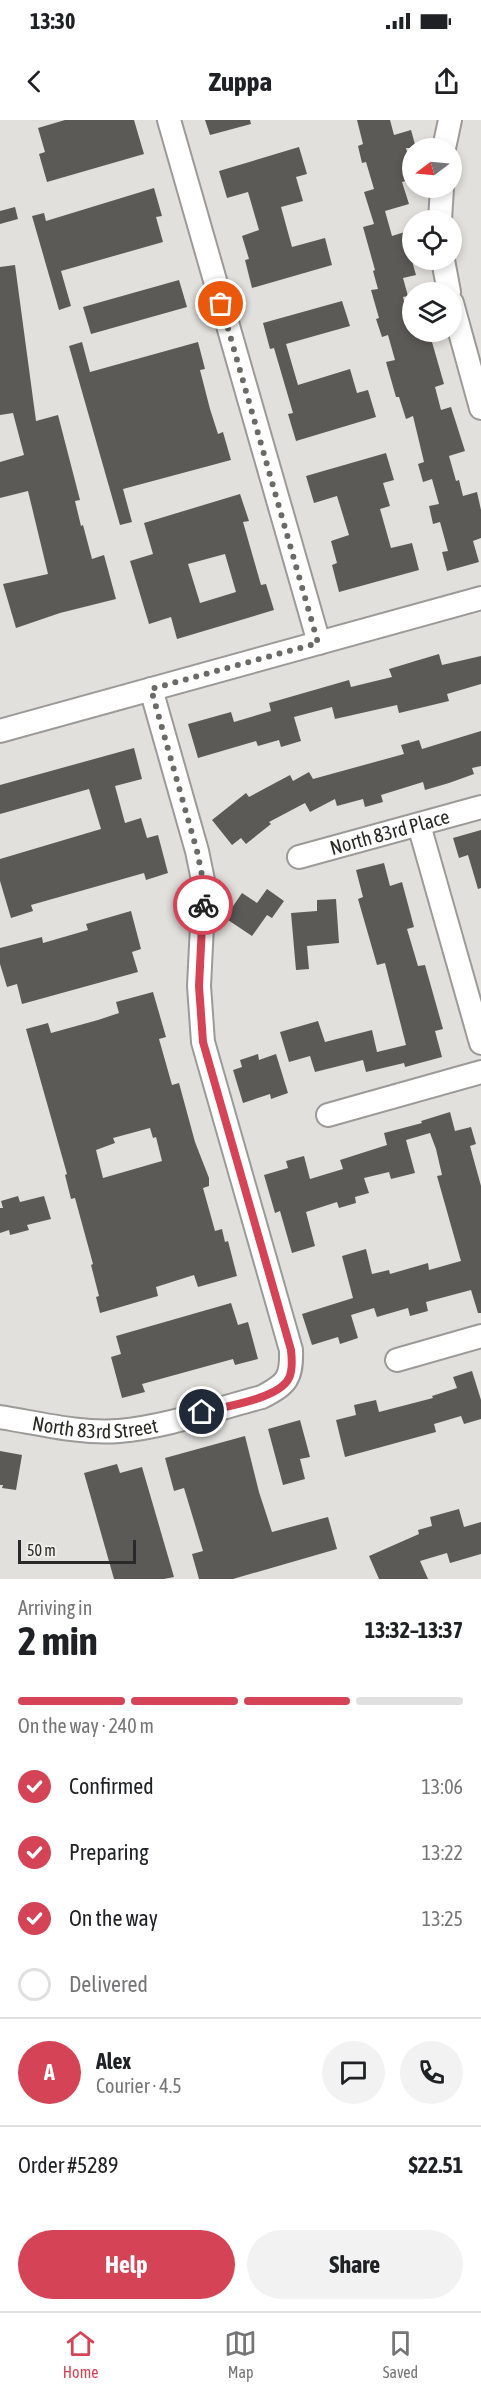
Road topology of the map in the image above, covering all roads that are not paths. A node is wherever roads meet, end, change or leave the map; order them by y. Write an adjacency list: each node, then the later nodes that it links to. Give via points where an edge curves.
1 (169, 120): 7 (street)
2 (450, 120): 3 (street)
3 (446, 138)
4 (462, 339): 5 (street)
5 (481, 408)
6 (481, 598): 7 (street)
7 (318, 643): 8 (street)
8 (151, 689): 9 (street); 18 (street, North 83rd Street, via 204,885 199,986 203,1042 291,1350 292,1365 288,1379 262,1397 141,1428 83,1430)
9 (0, 731)
10 (481, 807): 11 (street, North 83rd Place)
11 (418, 825): 12 (street, North 83rd Place); 13 (street)
12 (299, 857)
13 (481, 1043)
14 (481, 1072): 15 (street)
15 (328, 1115)
16 (481, 1336): 17 (street)
17 (397, 1360)
18 (0, 1417)

